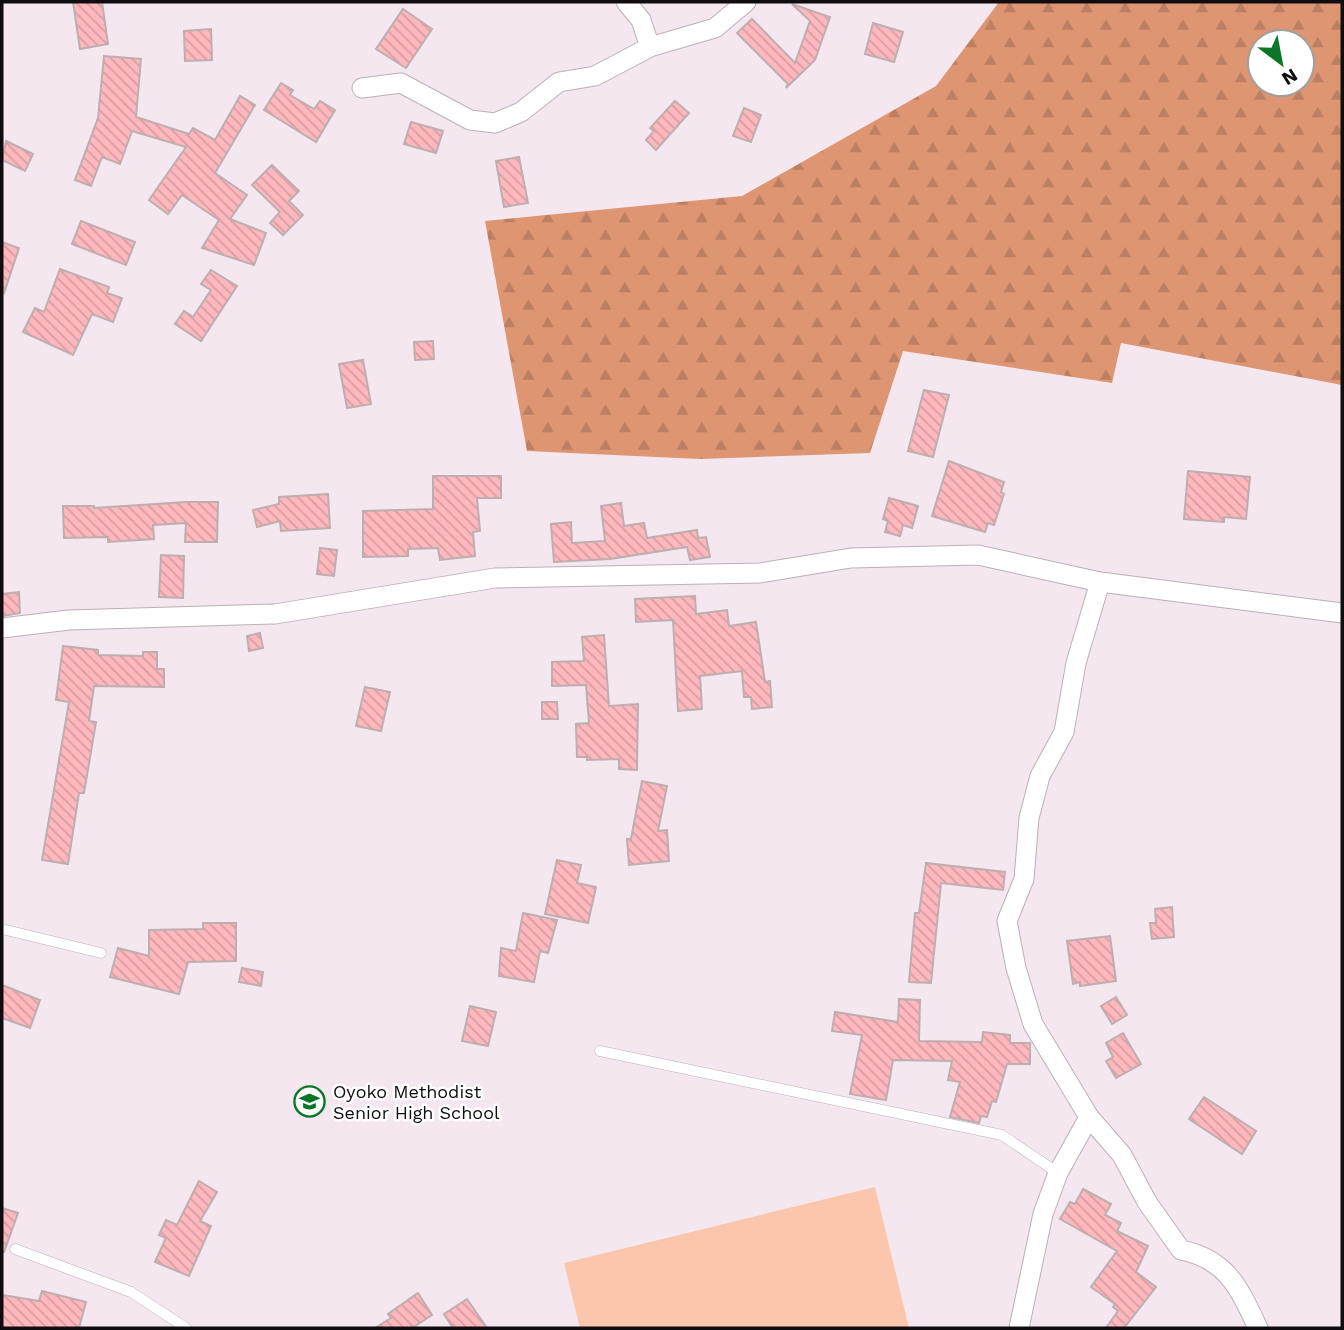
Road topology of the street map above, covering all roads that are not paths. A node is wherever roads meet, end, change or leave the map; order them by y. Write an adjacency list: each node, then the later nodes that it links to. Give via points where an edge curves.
1 (626, 2): 3 (street, via 641,20)
2 (746, 2): 3 (street, via 715,28)
3 (650, 47): 4 (street, via 594,76 559,82 522,113 495,123 470,120 401,83)
4 (362, 88)
5 (1100, 582): 6 (street); 7 (street, via 978,555 852,558 760,573 495,578 275,614 69,620); 11 (street, via 1076,663 1064,732 1040,776 1029,818 1024,879 1007,921 1033,1024)
6 (1342, 613)
7 (2, 628)
8 (2, 929): 9 (lane)
9 (101, 953)
10 (600, 1051): 12 (lane, via 1002,1135)
11 (1089, 1117): 12 (street); 16 (street, via 1122,1155 1147,1202 1181,1250 1202,1254 1222,1266)
12 (1058, 1173): 15 (street, via 1043,1214)
13 (15, 1249): 14 (lane, via 131,1292)
14 (186, 1328)
15 (1019, 1328)
16 (1258, 1328)

